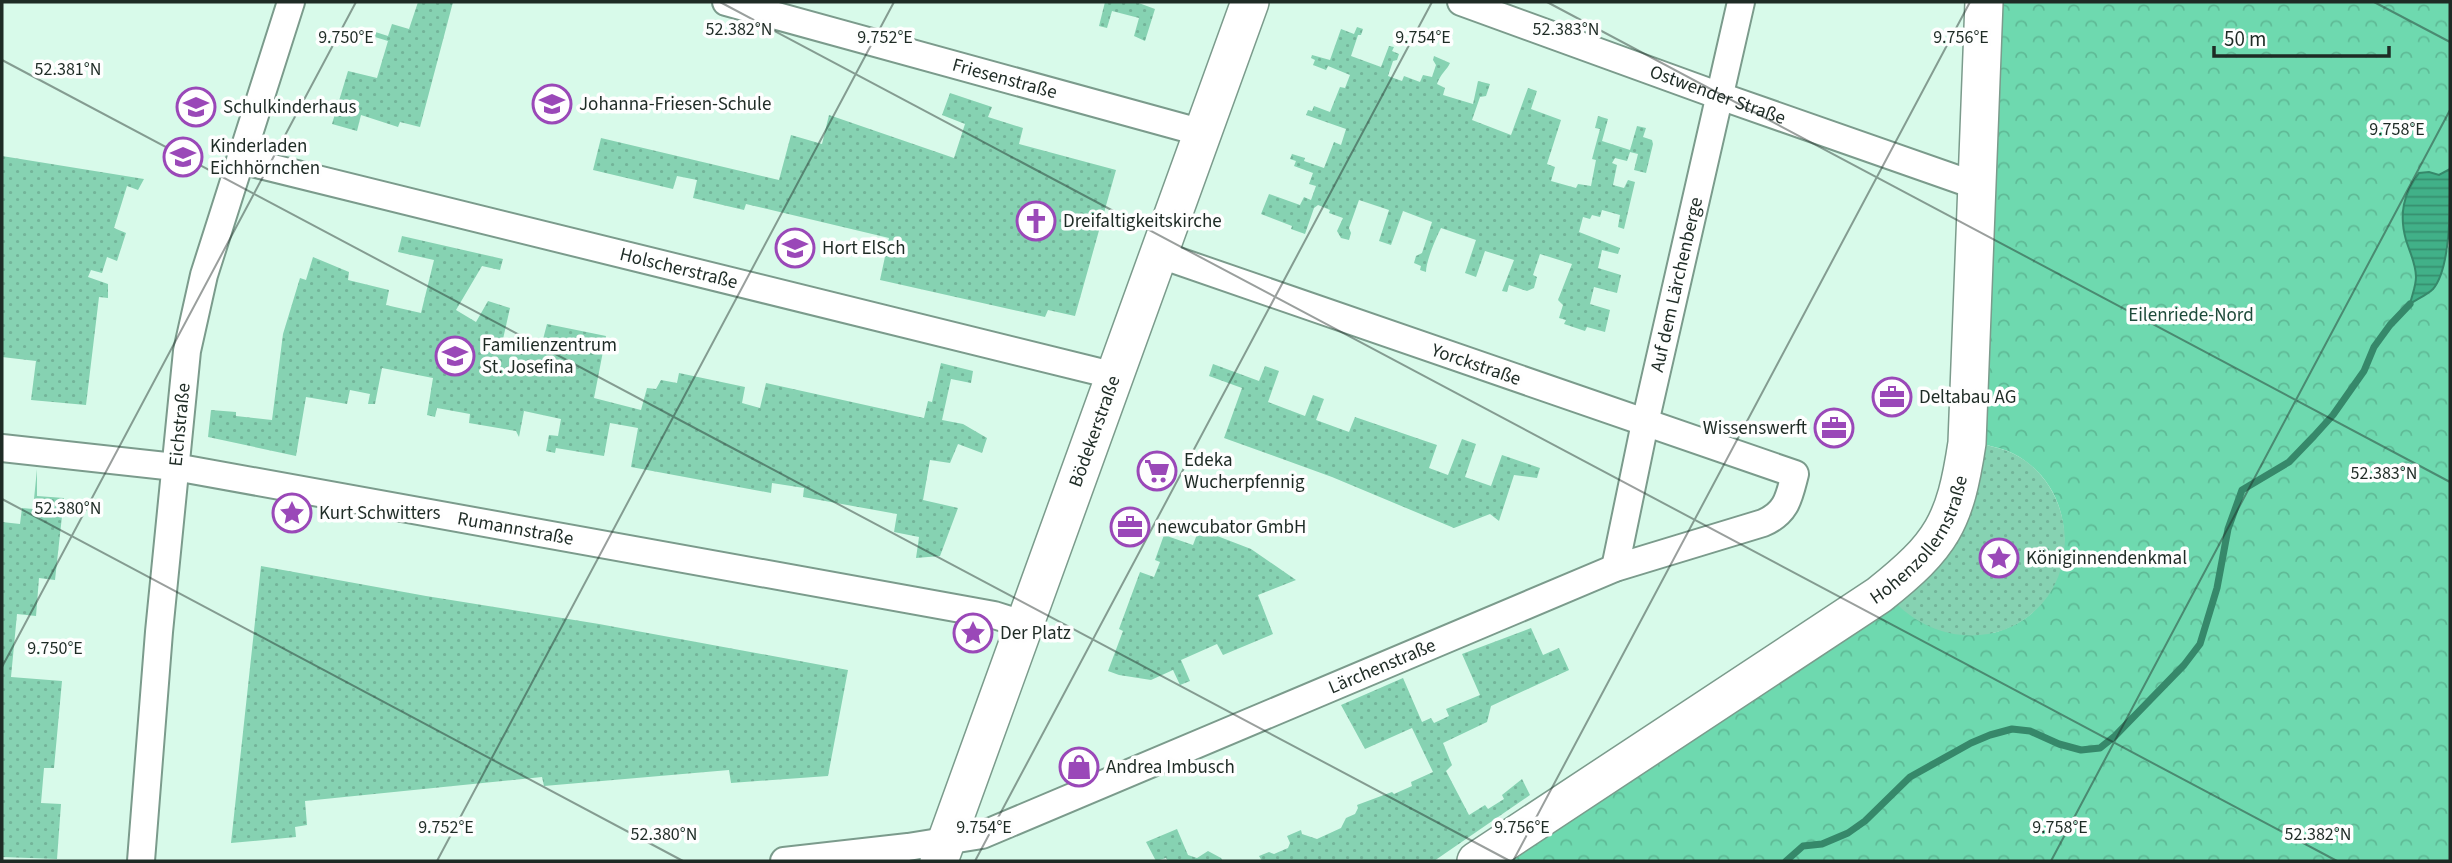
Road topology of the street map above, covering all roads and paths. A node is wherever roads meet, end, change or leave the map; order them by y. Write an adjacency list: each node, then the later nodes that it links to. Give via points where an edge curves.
1 (290, 2): 9 (street, Eichstraße)
2 (726, 2): 8 (street, Friesenstraße)
3 (1250, 2): 8 (street, Bödekerstraße)
4 (1461, 2): 7 (street, Ostwender Straße)
5 (1741, 2): 7 (street, Auf dem Lärchenberge)
6 (1984, 2): 10 (street, Hohenzollernstraße)
7 (1720, 96): 10 (street, Ostwender Straße); 13 (street, Auf dem Lärchenberge)
8 (1203, 133): 11 (street, Bödekerstraße)
9 (240, 160): 12 (street, Holscherstraße); 15 (street, Eichstraße, via 204,275 187,351)
10 (1977, 186): 22 (street, Hohenzollernstraße, via 1967,443 1955,503 1943,531 1922,559 1879,595)
11 (1158, 254): 12 (street, Bödekerstraße); 13 (street, Yorckstraße)
12 (1116, 376): 18 (street, Bödekerstraße)
13 (1645, 423): 16 (street, Yorckstraße); 17 (street, Auf dem Lärchenberge)
14 (2, 448): 15 (street, Rumannstraße)
15 (175, 467): 18 (street, Rumannstraße, via 744,568); 20 (street, Eichstraße)
16 (1795, 474): 17 (street, Lärchenstraße, via 1789,499 1778,517)
17 (1615, 568): 19 (street, Lärchenstraße)
18 (1026, 625): 19 (street, Bödekerstraße)
19 (943, 851): 21 (street, Lärchenstraße)
20 (141, 861)
21 (784, 861)
22 (1476, 861)

